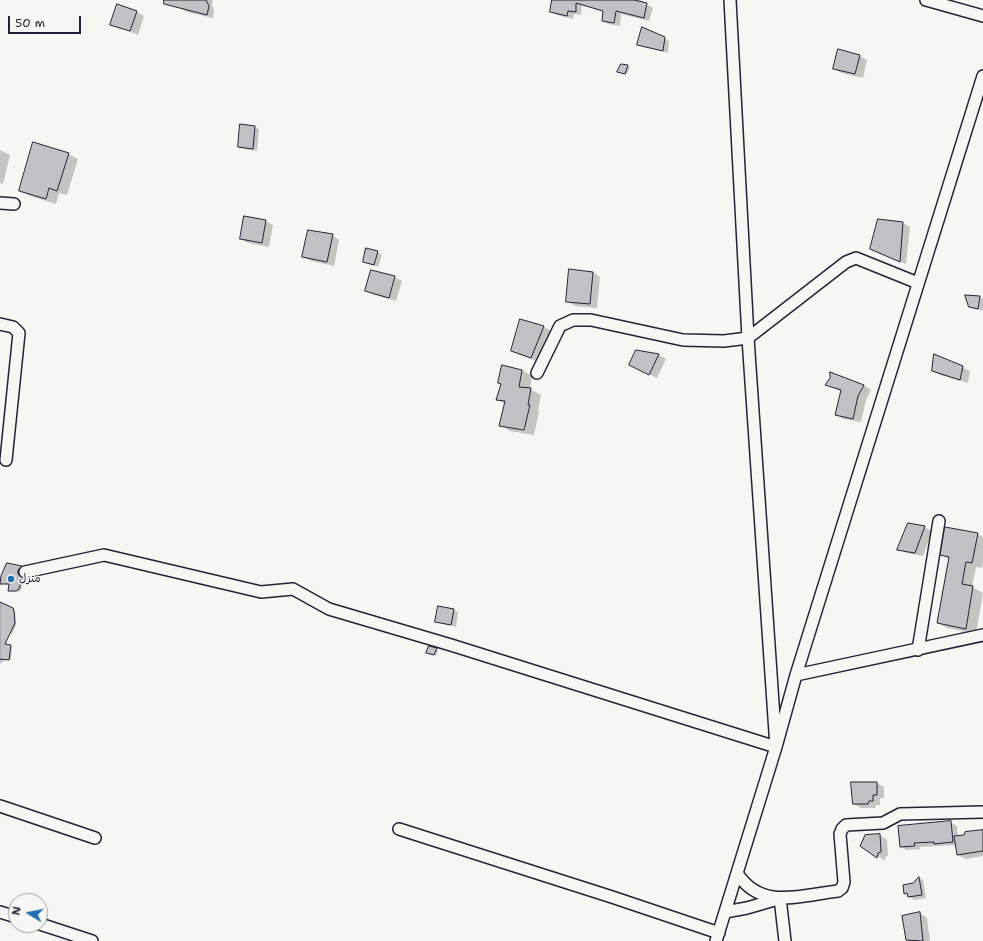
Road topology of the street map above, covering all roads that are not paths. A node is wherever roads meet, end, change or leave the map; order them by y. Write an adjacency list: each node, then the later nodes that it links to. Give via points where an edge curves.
1 (730, 0): 9 (street)
2 (926, 0): 3 (street)
3 (983, 16)
4 (983, 76): 7 (street)
5 (0, 203): 6 (street)
6 (14, 204)
7 (918, 283): 9 (street, via 856,258 846,262); 16 (street)
8 (0, 324): 11 (street, via 13,327 19,333)
9 (748, 338): 10 (street, via 724,341 683,340 591,320 573,320 560,326); 17 (street)
10 (537, 373)
11 (6, 460)
12 (939, 521): 15 (street)
13 (25, 572): 17 (street, via 104,555 261,592 293,589 329,609)
14 (983, 635): 15 (street)
15 (918, 650): 16 (street)
16 (796, 675): 17 (street)
17 (776, 747): 22 (street)
18 (0, 806): 21 (street)
19 (983, 812): 23 (street, via 900,814 883,823 846,825 840,834 844,882 842,888 838,891)
20 (399, 829): 26 (street, via 612,897)
21 (95, 838)
22 (737, 873): 23 (street, via 743,882 759,895); 24 (street)
23 (780, 898): 24 (street, via 758,906); 28 (street)
24 (725, 912): 26 (street)
25 (48, 927): 27 (street)
26 (718, 937)
27 (92, 941)
28 (785, 941)

